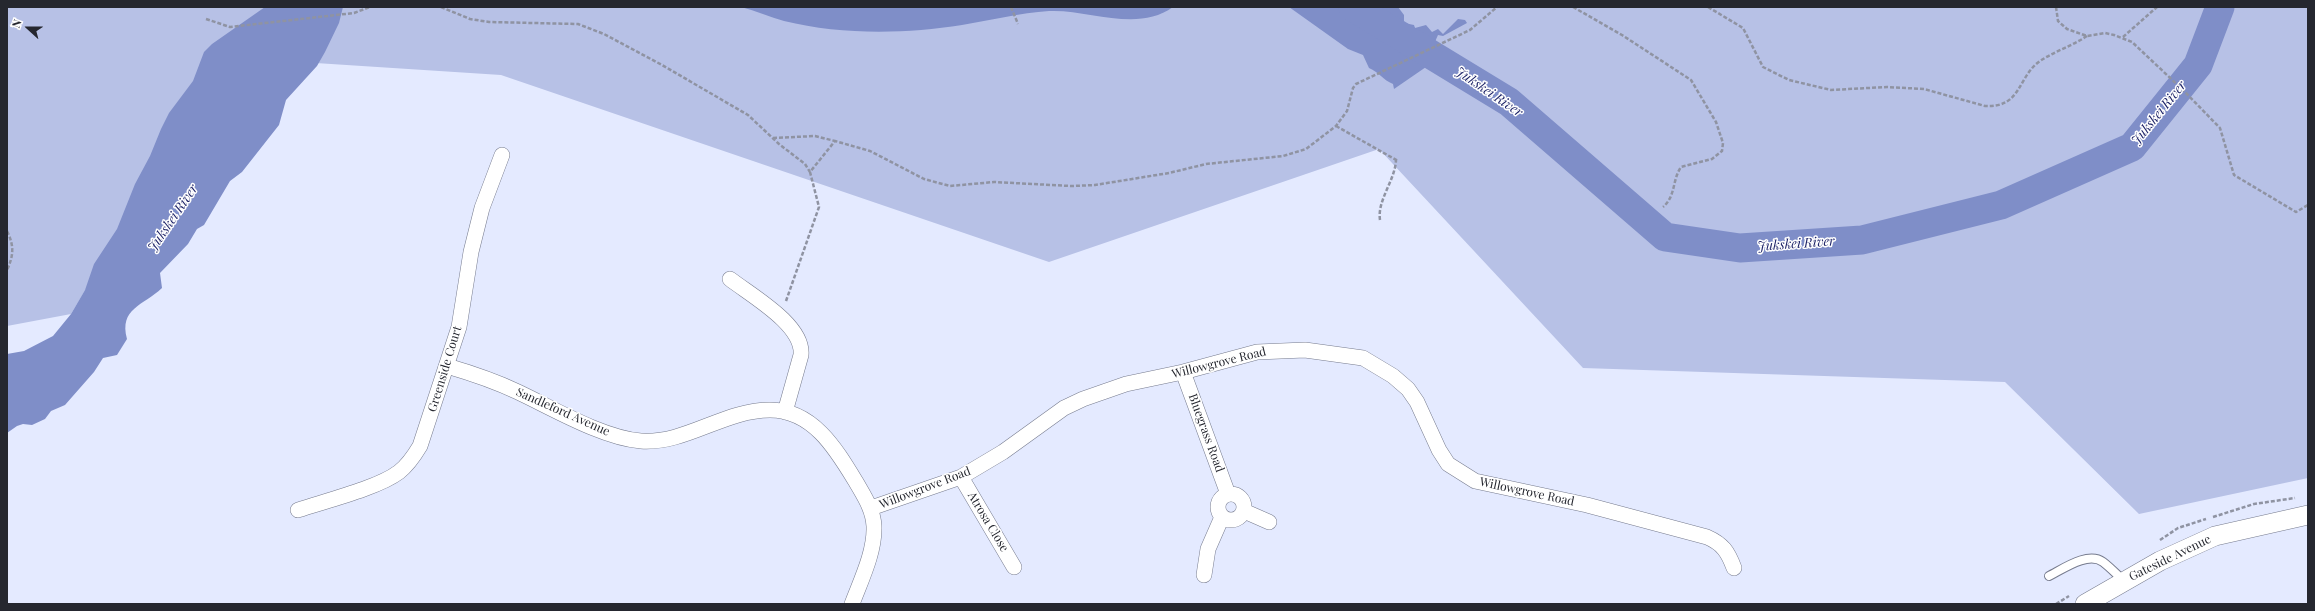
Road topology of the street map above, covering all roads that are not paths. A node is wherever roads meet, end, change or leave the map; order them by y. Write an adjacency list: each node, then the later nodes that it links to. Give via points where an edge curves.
1 (502, 155): 3 (street, Greenside Court, via 480,215 471,252 463,307)
2 (730, 279): 5 (street, via 794,330 802,347)
3 (447, 366): 5 (street, Sandleford Avenue, via 515,391 587,425 640,441 678,436 740,414 770,410); 9 (street, Greenside Court, via 422,441 410,462 384,480)
4 (1183, 372): 6 (street, Willowgrove Road, via 1126,384 1064,408 1003,452); 7 (street, Bluegrass Road); 15 (street, Willowgrove Road, via 1257,352 1275,350 1305,350 1363,358 1379,366 1408,389 1417,402 1439,450 1448,464 1460,473 1490,486 1587,505 1707,537 1719,542 1727,551)
5 (785, 412): 8 (street, Sandleford Avenue, via 800,417 825,436 840,455)
6 (961, 477): 8 (street, Willowgrove Road); 14 (street, Atrosa Close)
7 (1228, 494): 10 (street, via 1232,493 1240,498); 12 (street, via 1223,496 1218,504)
8 (871, 508): 20 (street, Willowgrove Road, via 874,526 872,542)
9 (298, 510)
10 (1244, 511): 12 (street, via 1241,516 1232,520); 13 (street)
11 (2308, 515): 18 (street, Gateside Avenue, via 2215,536)
12 (1222, 517): 16 (street, via 1208,549)
13 (1270, 522)
14 (1014, 567)
15 (1734, 568)
16 (1204, 575)
17 (2049, 576): 18 (lane, via 2079,562 2094,559 2102,561)
18 (2124, 581): 19 (street, Gateside Avenue)
19 (2095, 601)
20 (852, 604)

